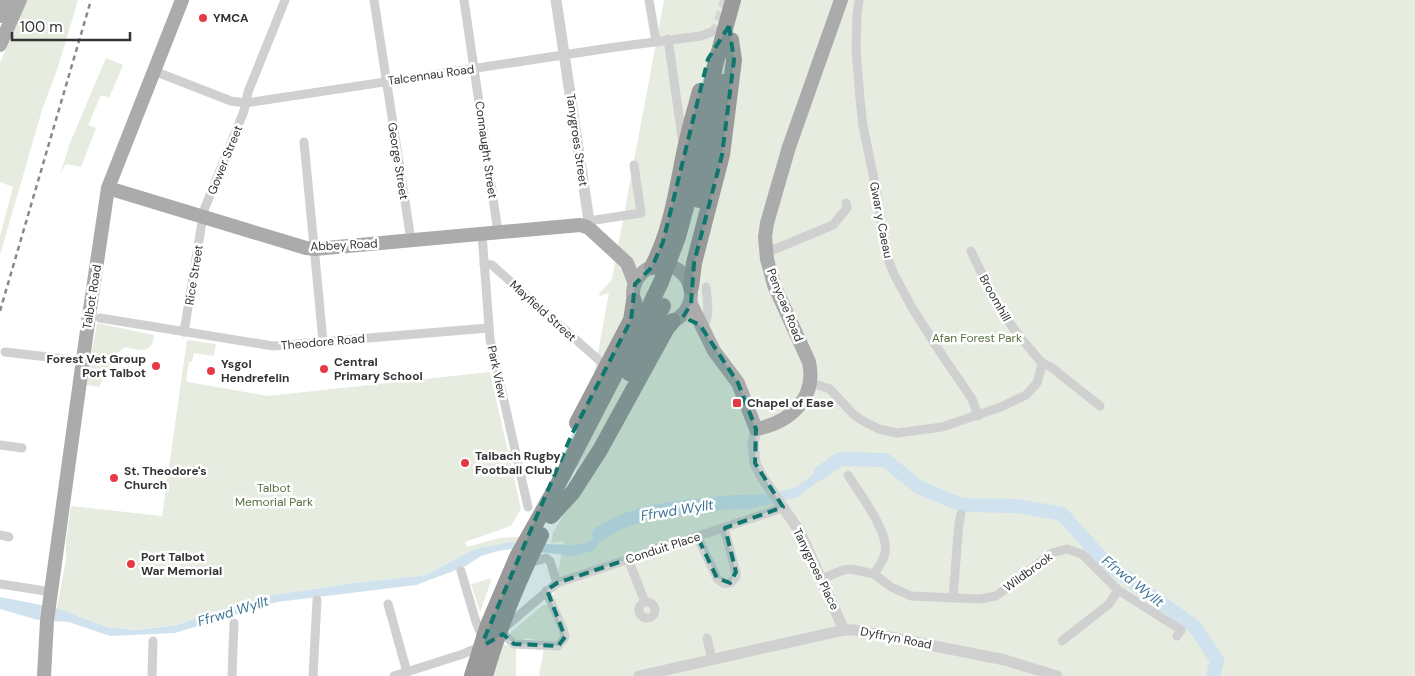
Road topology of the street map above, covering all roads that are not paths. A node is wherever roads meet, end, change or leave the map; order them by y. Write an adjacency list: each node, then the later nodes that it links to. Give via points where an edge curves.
1 (7, 0): 13 (main road)
2 (20, 0): 17 (main road)
3 (182, 0): 20 (main road, Talbot Road)
4 (285, 0): 22 (street, Gower Street)
5 (374, 0): 21 (street, George Street)
6 (464, 0): 19 (street, Connaught Street)
7 (556, 0): 18 (street, Tanygroes Street)
8 (650, 0): 16 (street)
9 (734, 0): 14 (highway)
10 (744, 0): 14 (highway)
11 (841, 0): 35 (main road, Penycae Road, via 786,154 767,223)
12 (859, 0): 54 (street, Gwar y Caeau, via 856,48 860,99 887,256 911,306 972,399)
13 (0, 16)
14 (722, 36): 15 (street, Talcennau Road); 38 (highway, via 708,60 672,213); 40 (highway, via 734,60 722,155 694,263); 60 (highway, via 683,239 662,308 636,346)
15 (668, 39): 16 (street, Talcennau Road); 23 (street)
16 (656, 41): 18 (street, Talcennau Road)
17 (0, 45)
18 (564, 54): 19 (street, Talcennau Road); 29 (street, Tanygroes Street)
19 (475, 68): 21 (street, Talcennau Road); 30 (street, Connaught Street)
20 (154, 71): 22 (street, Talcennau Road, via 236,103); 26 (main road, Talbot Road)
21 (386, 81): 22 (street, Talcennau Road); 32 (street, George Street)
22 (246, 103): 28 (street, Gower Street)
23 (682, 137)
24 (304, 142): 33 (street)
25 (634, 165): 29 (street, via 641,213)
26 (108, 188): 28 (main road, Abbey Road); 49 (main road, Talbot Road)
27 (846, 203): 35 (street, via 846,208 833,225)
28 (203, 217): 33 (main road, Abbey Road); 46 (street, Rice Street)
29 (588, 224): 30 (main road, Abbey Road); 37 (main road)
30 (498, 232): 31 (main road, Abbey Road)
31 (482, 234): 32 (main road, Abbey Road); 36 (street, Park View)
32 (411, 240): 33 (main road, Abbey Road)
33 (315, 249): 47 (street)
34 (971, 251): 51 (street, Broomhill, via 1008,322)
35 (766, 253): 52 (main road, Penycae Road, via 774,285 809,362)
36 (484, 264): 45 (street, Park View); 50 (street, Mayfield Street, via 492,265)
37 (627, 264): 38 (main road); 39 (main road)
38 (650, 268): 39 (main road, via 640,275); 40 (main road, via 662,265 678,270)
39 (635, 284): 41 (main road)
40 (696, 293): 43 (main road); 44 (main road); 44 (street, via 708,316 706,324)
41 (634, 301): 43 (main road, via 640,314 657,323); 60 (highway, via 631,320 549,484)
42 (100, 318): 46 (street, Theodore Road)
43 (676, 319): 44 (main road); 60 (highway, via 667,328 600,450 573,492)
44 (701, 326): 55 (main road, via 714,351 738,383)
45 (488, 328): 47 (street, Theodore Road); 60 (street, Park View)
46 (184, 332): 47 (street, Theodore Road, via 273,346)
47 (323, 341)
48 (5, 352): 49 (street)
49 (82, 361): 73 (main road, Talbot Road)
50 (601, 362)
51 (1042, 364): 53 (street, Broomhill, via 1051,367); 54 (street, via 1037,383 1026,395)
52 (811, 383): 54 (street, via 830,389 863,421 897,433 942,427); 55 (main road, via 801,404 778,422)
53 (1100, 406)
54 (978, 416)
55 (756, 429): 59 (street, Tanygroes Place, via 753,442 756,463)
56 (0, 445): 57 (street)
57 (22, 448)
58 (848, 475): 67 (street, via 867,499 886,542 885,554)
59 (778, 500): 62 (street, Conduit Place); 68 (street, Tanygroes Place, via 800,532)
60 (541, 517): 94 (highway, via 501,592); 95 (highway)
61 (950, 521): 74 (street, via 960,519)
62 (724, 528): 63 (street, Conduit Place); 63 (street, via 736,572 730,583 717,578)
63 (697, 536): 64 (street, Conduit Place)
64 (628, 559): 69 (street, Conduit Place); 76 (street)
65 (536, 561): 69 (street, via 550,560)
66 (461, 571): 85 (street)
67 (874, 574): 68 (street, Wildbrook, via 852,569); 74 (street, Wildbrook, via 911,596)
68 (822, 579): 79 (street, Tanygroes Place)
69 (557, 583): 72 (street, Conduit Place)
70 (0, 584): 73 (street)
71 (1118, 590): 74 (street, Wildbrook, via 1082,554 1067,549 1052,553 996,596 980,599); 81 (street, Wildbrook, via 1180,630); 84 (street, via 1109,604 1074,638)
72 (546, 591): 80 (street, Conduit Place); 80 (street, via 565,637 558,646 514,644)
73 (52, 592): 89 (main road, Talbot Road)
74 (954, 597)
75 (317, 600): 92 (street)
76 (644, 602)
77 (388, 604): 87 (street)
78 (234, 623): 91 (street)
79 (844, 630): 86 (street, Dyffryn Road); 88 (street, Dyffryn Road, via 870,632 1005,660)
80 (498, 635): 85 (street, Conduit Place)
81 (1177, 636)
82 (707, 638): 86 (street)
83 (154, 641): 90 (street)
84 (1062, 641)
85 (486, 644): 87 (street, Conduit Place)
86 (712, 660): 96 (street, Dyffryn Road)
87 (407, 672): 93 (street, Conduit Place)
88 (1054, 675)
89 (44, 676)
90 (152, 676)
91 (232, 676)
92 (313, 676)
93 (394, 676)
94 (472, 676)
95 (485, 676)
96 (639, 676)

